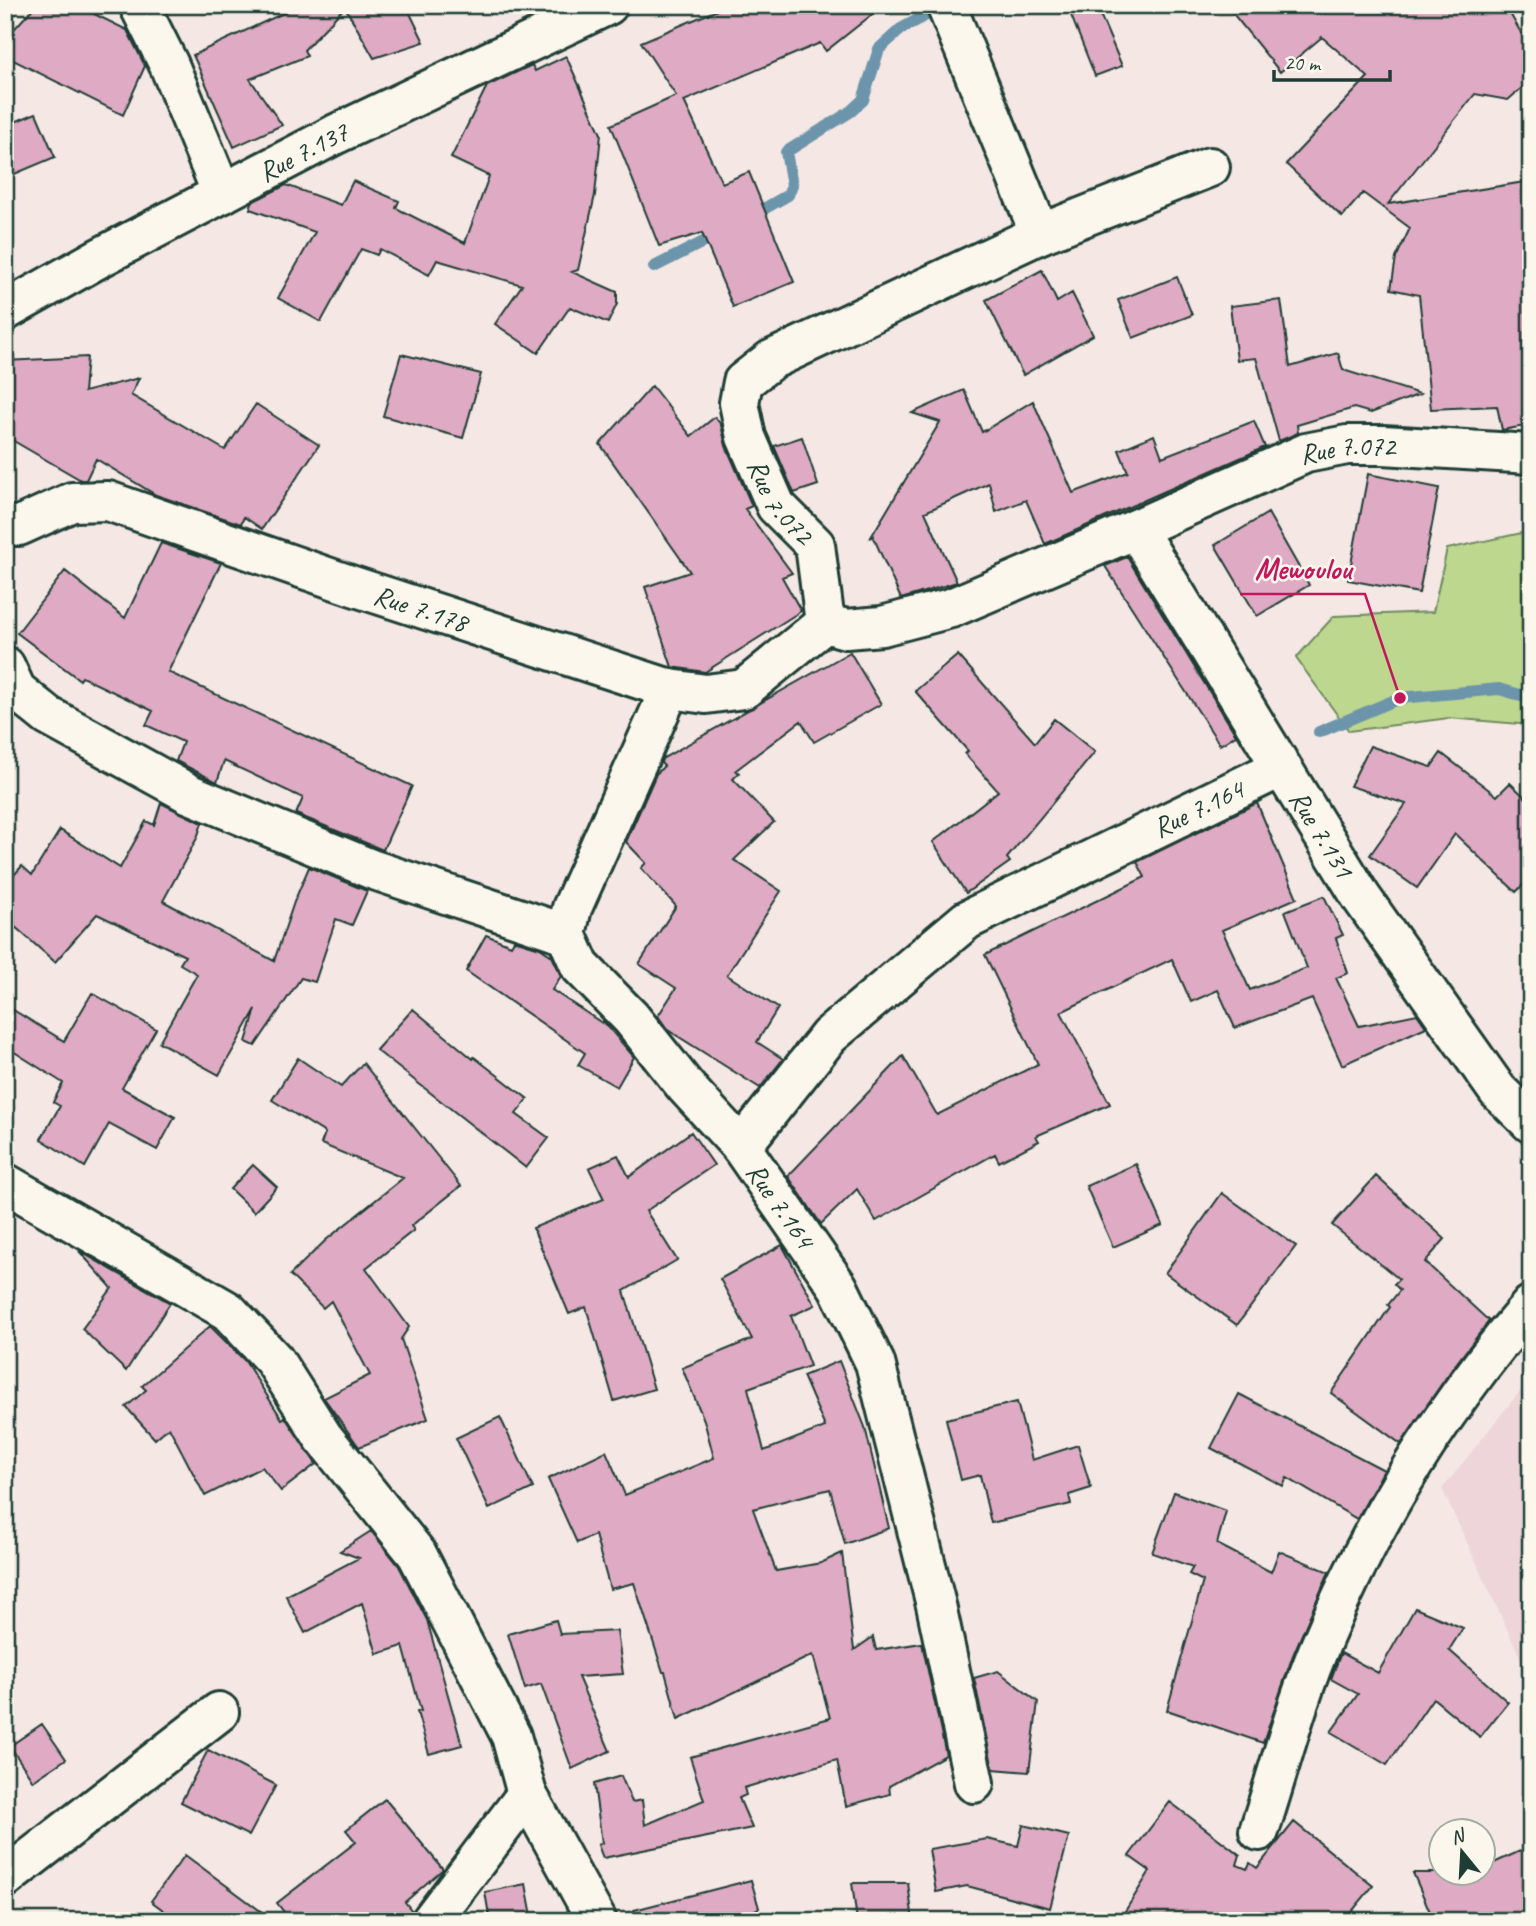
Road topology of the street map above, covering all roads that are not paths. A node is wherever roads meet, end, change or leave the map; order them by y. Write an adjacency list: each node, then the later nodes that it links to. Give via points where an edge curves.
1 (139, 5): 5 (street)
2 (946, 5): 6 (street)
3 (596, 8): 5 (street, Rue 7.137)
4 (1210, 167): 6 (street)
5 (222, 194): 7 (street, Rue 7.137)
6 (1040, 234): 11 (street, Rue 7.072, via 771,360 743,382 739,403 746,437 776,506 814,545)
7 (5, 311)
8 (1531, 454): 10 (street, Rue 7.072, via 1347,445 1306,453)
9 (5, 526): 13 (street, Rue 7.178, via 19,526 72,502 108,501)
10 (1136, 529): 11 (street, Rue 7.072, via 951,608 882,626 846,629); 14 (street, Rue 7.131)
11 (825, 624): 13 (street, Rue 7.178, via 744,689 706,694)
12 (5, 666): 15 (street, via 16,690 48,716 190,794 371,869)
13 (670, 689): 15 (street, via 572,908)
14 (1280, 768): 16 (street, Rue 7.131, via 1361,897 1498,1091); 17 (street, Rue 7.164, via 967,920 829,1036)
15 (566, 934): 17 (street, via 580,966 631,1018)
16 (1531, 1124)
17 (740, 1147): 21 (street, Rue 7.164, via 838,1287 875,1363 936,1605)
18 (5, 1183): 22 (street, via 228,1311 274,1360 323,1437 417,1554 511,1735)
19 (1531, 1305): 23 (street, via 1477,1371 1419,1455 1357,1565 1322,1640)
20 (219, 1712): 24 (street)
21 (974, 1783)
22 (527, 1794): 25 (street); 26 (street)
23 (1259, 1831)
24 (5, 1878)
25 (431, 1921)
26 (597, 1921)

